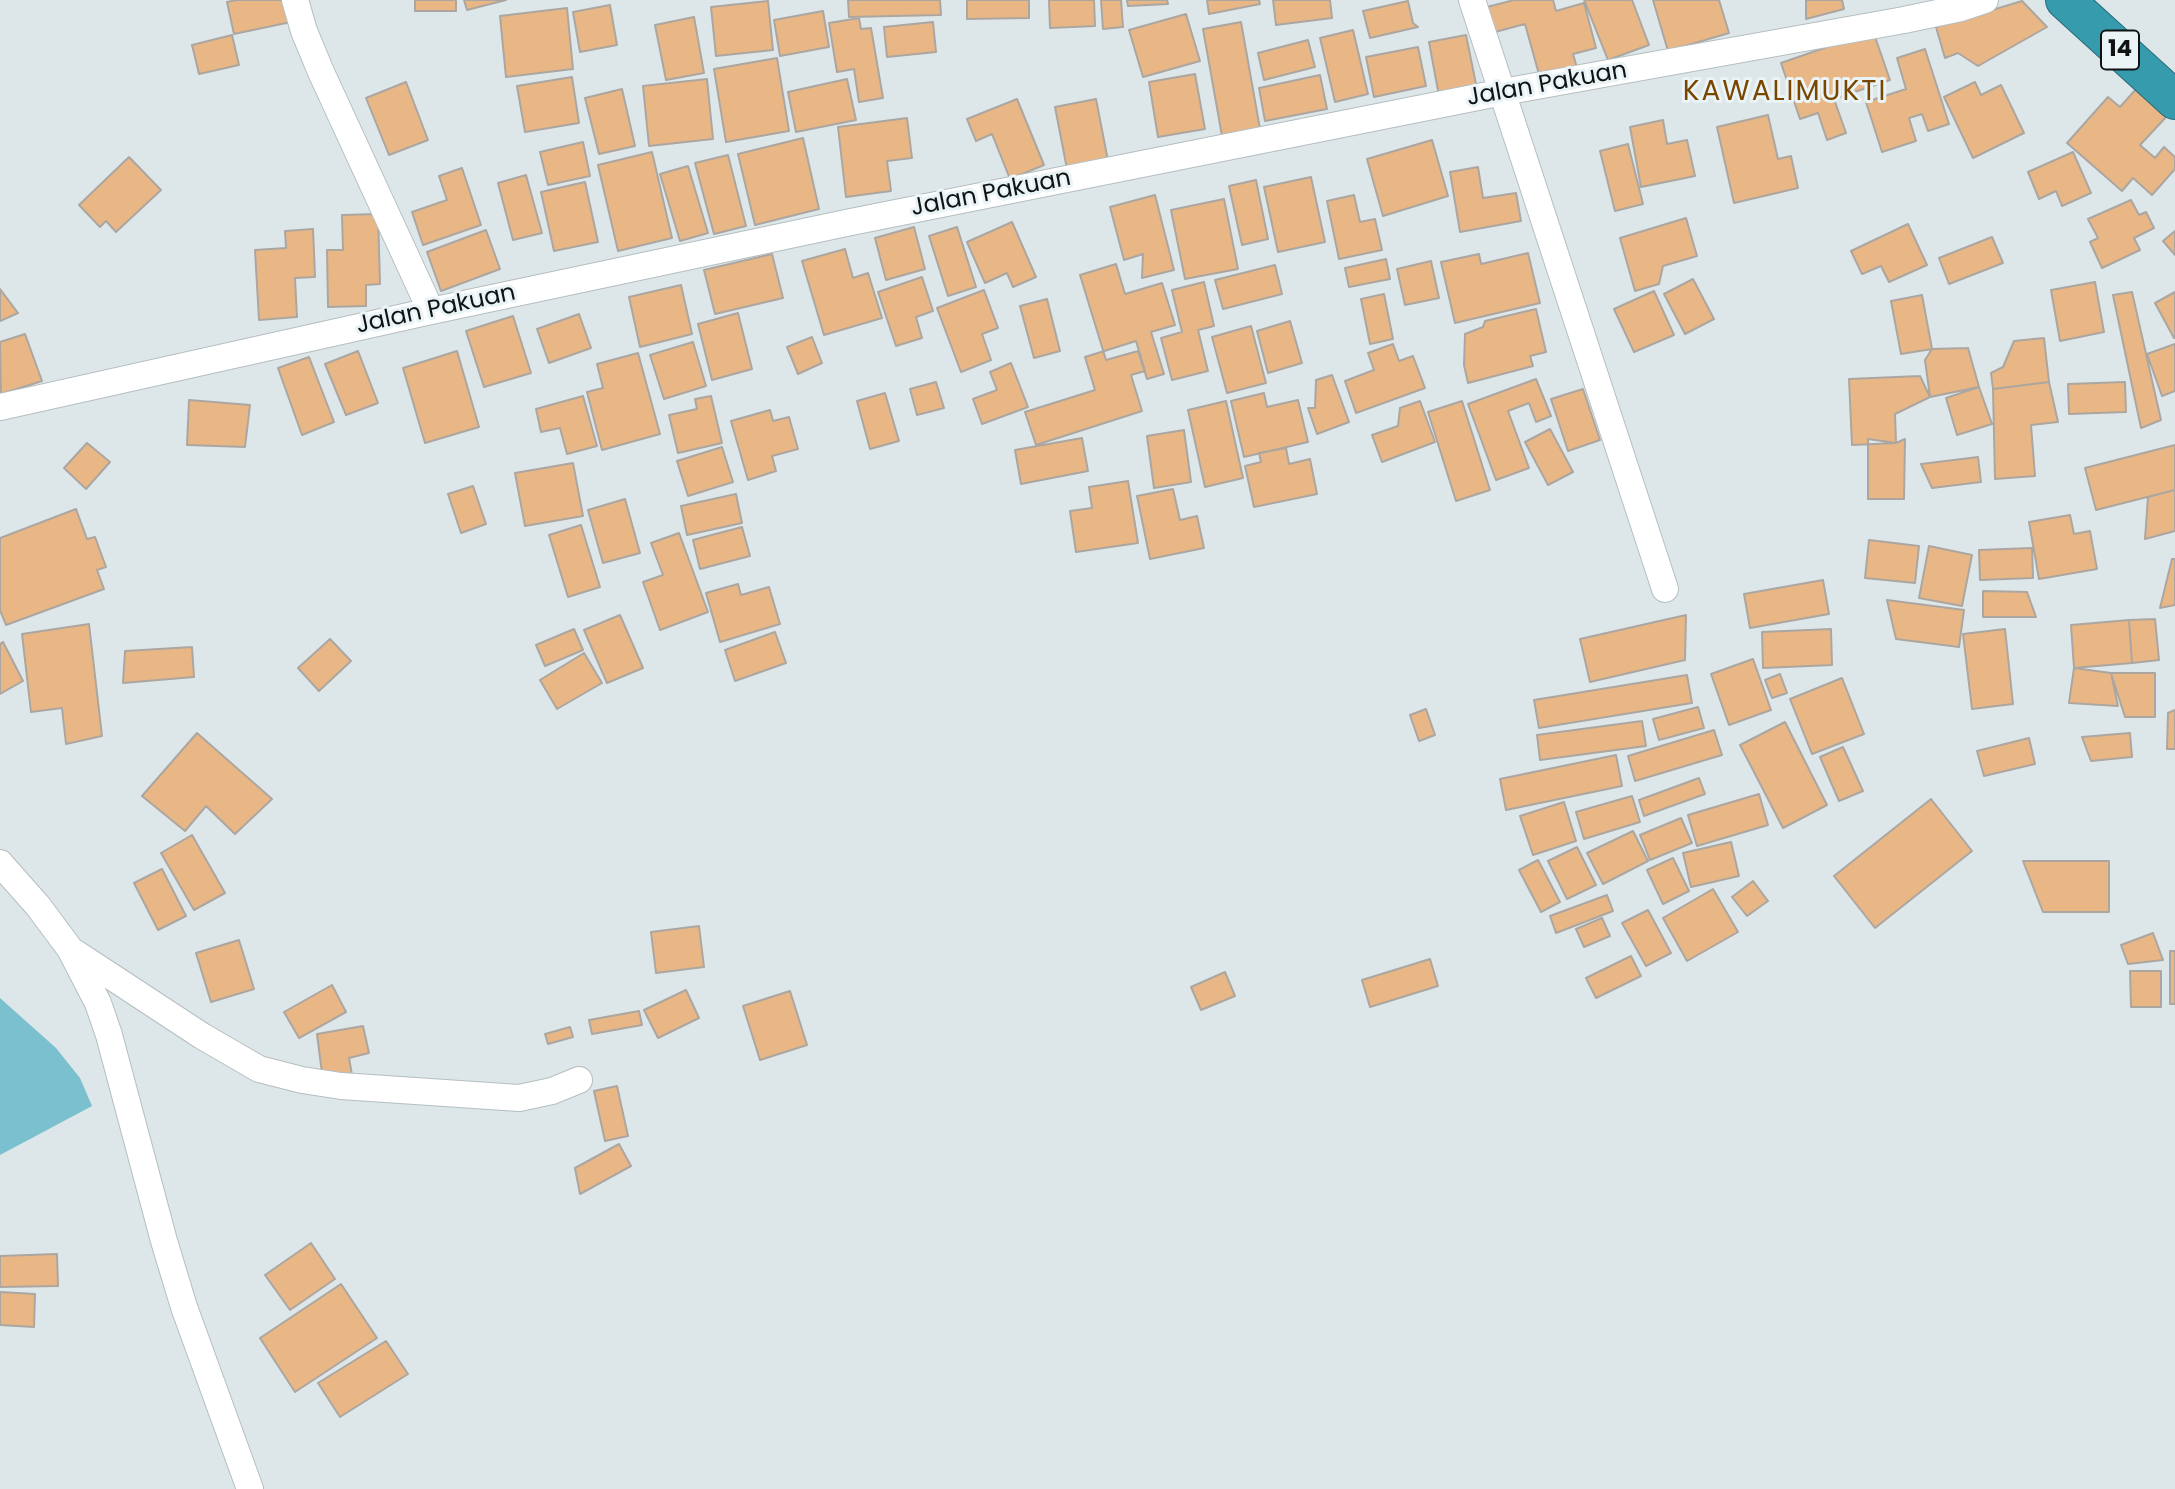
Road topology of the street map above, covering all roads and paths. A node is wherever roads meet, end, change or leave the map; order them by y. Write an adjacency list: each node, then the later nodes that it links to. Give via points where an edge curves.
1 (295, 0): 7 (street, via 321,72)
2 (1472, 0): 5 (street)
3 (1985, 0): 5 (street, Jalan Pakuan, via 1904,20)
4 (2065, 0): 6 (highway, 14)
5 (1503, 92): 7 (street, Jalan Pakuan); 9 (street)
6 (2175, 100)
7 (431, 311): 8 (street, Jalan Pakuan)
8 (0, 407)
9 (1665, 589)
10 (0, 863): 11 (street)
11 (70, 949): 12 (street, via 258,1069 341,1086 519,1098); 13 (street, via 109,1035 184,1307)
12 (579, 1080)
13 (250, 1489)

